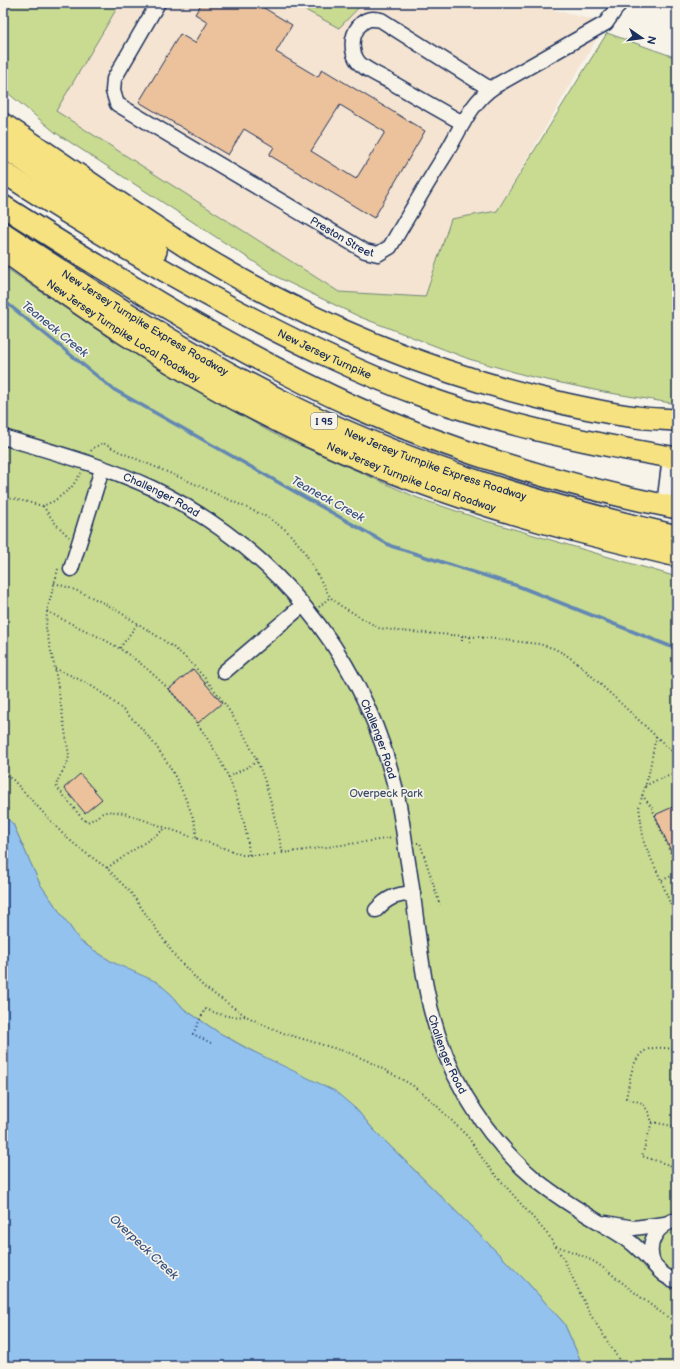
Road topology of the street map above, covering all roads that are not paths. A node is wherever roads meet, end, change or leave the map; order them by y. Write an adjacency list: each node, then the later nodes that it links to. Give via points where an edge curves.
1 (158, 3): 4 (street, Preston Street, via 114,79 112,91 117,104 365,251 378,254 390,247)
2 (620, 3): 3 (street, Preston Street, via 606,23)
3 (490, 89): 4 (street, Preston Street); 4 (street, via 381,20 372,18 363,21 353,38 353,50 359,62)
4 (463, 123)
5 (3, 124): 12 (highway, via 205,259 273,297 327,323 397,353 480,381 555,401)
6 (3, 146): 11 (highway, via 178,266)
7 (3, 172): 11 (highway, New Jersey Turnpike, via 127,250)
8 (3, 206): 18 (highway, via 201,328 278,370 358,408 428,437 499,462)
9 (3, 233): 19 (highway, New Jersey Turnpike Express Roadway / I 95, via 176,343 254,387 342,430 504,491)
10 (3, 250): 20 (highway, New Jersey Turnpike Local Roadway / I 95, via 155,353 226,394 304,433 396,474 460,497 537,521)
11 (226, 305): 16 (highway, New Jersey Turnpike, via 338,361 427,397 523,427)
12 (637, 417): 13 (highway); 14 (highway)
13 (677, 420)
14 (677, 429)
15 (3, 437): 17 (street, Challenger Road, via 84,469)
16 (674, 458): 18 (street)
17 (102, 469): 23 (street); 24 (street, Challenger Road, via 152,488 224,531 285,583)
18 (670, 507)
19 (677, 536)
20 (646, 548): 21 (highway, New Jersey Turnpike Local Roadway / I 95); 22 (highway)
21 (677, 556)
22 (677, 562)
23 (65, 568)
24 (303, 605): 25 (street); 26 (street, Challenger Road, via 346,663 371,712 401,813)
25 (224, 672)
26 (413, 893): 27 (street, via 401,894 386,900); 28 (street, Challenger Road, via 427,992 436,1030 459,1085 477,1115 513,1160 557,1196)
27 (376, 910)
28 (597, 1221): 29 (street, Challenger Road, via 634,1228); 30 (street, Challenger Road, via 633,1244)
29 (671, 1222): 30 (street, Challenger Road, via 656,1232 651,1255)
30 (654, 1265): 31 (street, Challenger Road, via 663,1275)
31 (677, 1281)

